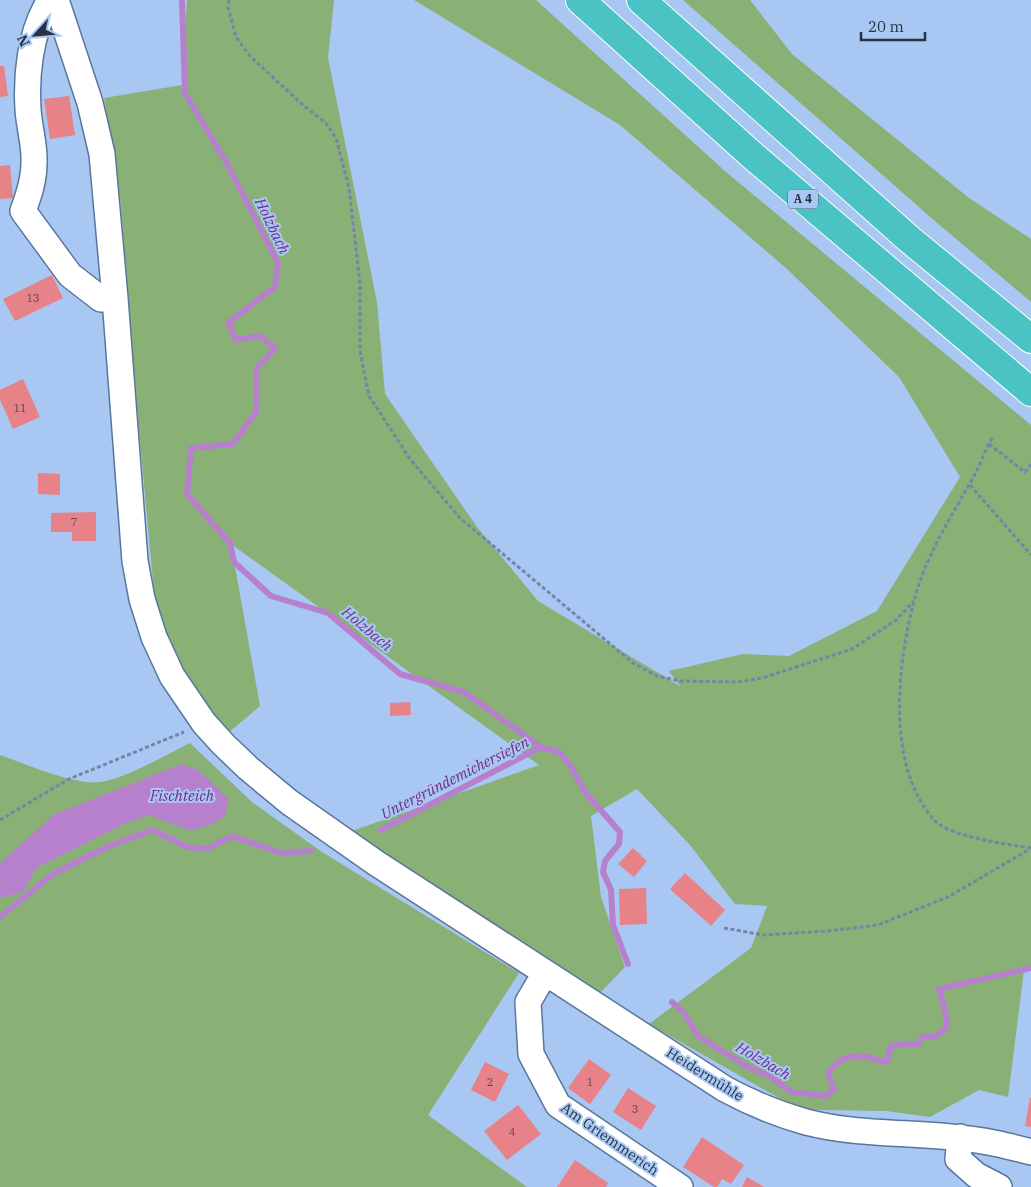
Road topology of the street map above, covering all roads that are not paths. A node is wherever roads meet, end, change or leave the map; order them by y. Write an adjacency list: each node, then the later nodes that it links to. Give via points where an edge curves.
1 (580, 0): 6 (highway, A 4, via 753,156)
2 (642, 0): 5 (highway, via 909,238)
3 (57, 2): 4 (street, Heidermühle, via 90,103 102,154); 4 (street, via 46,7 40,18 31,54 28,110 34,162 32,186 23,212 70,275 101,299)
4 (115, 298): 7 (street, Heidermühle, via 130,524 142,599 154,637 172,676 204,723 248,768 289,802)
5 (1031, 339)
6 (1031, 392)
7 (545, 973): 8 (street, Heidermühle, via 725,1089 757,1106 806,1122 854,1130); 10 (street, Am Griemmerich, via 528,1002 532,1054 558,1105)
8 (960, 1138): 9 (street, Heidermühle); 11 (street, via 958,1159 976,1175)
9 (1031, 1152)
10 (680, 1187)
11 (999, 1187)

